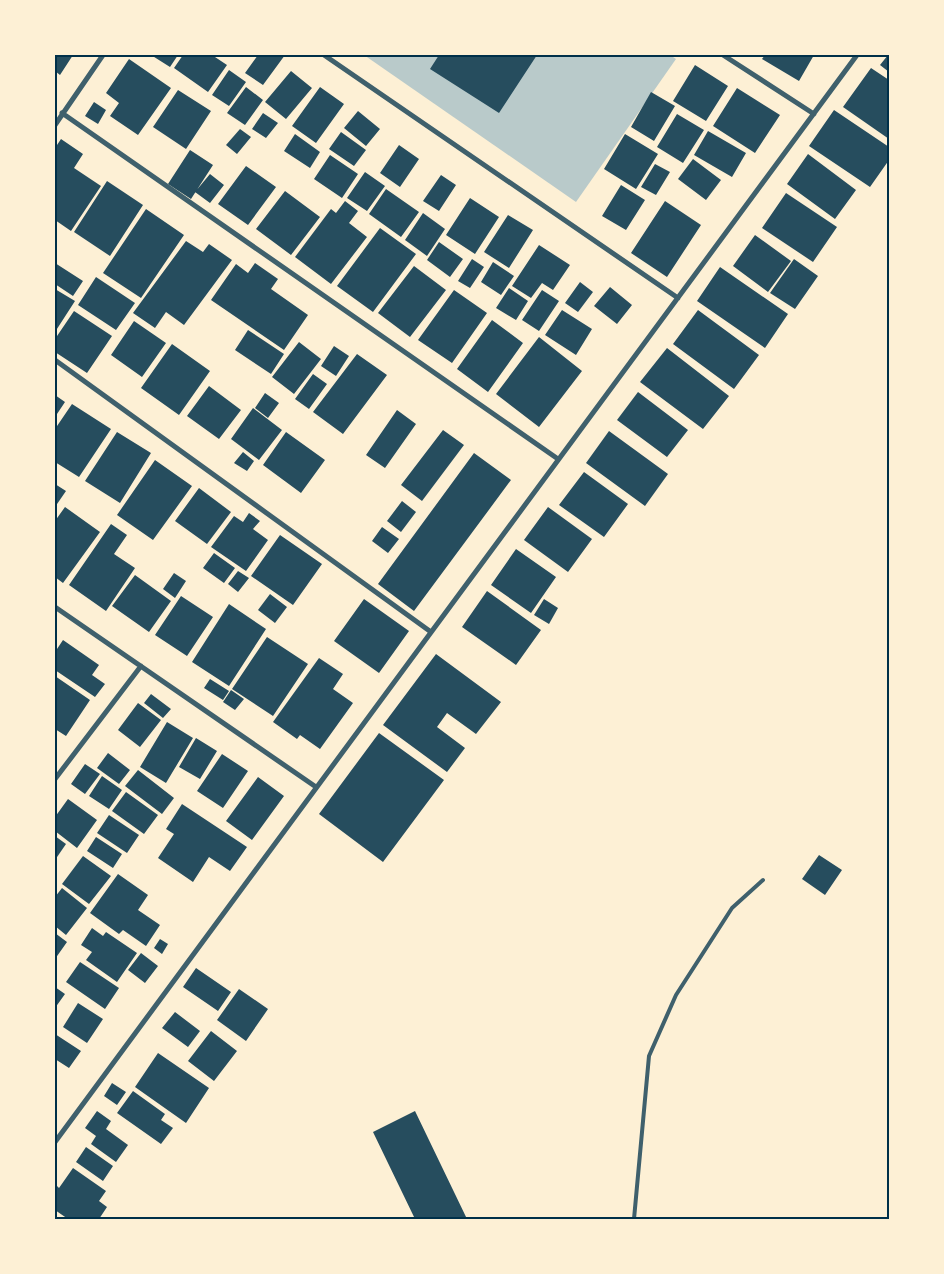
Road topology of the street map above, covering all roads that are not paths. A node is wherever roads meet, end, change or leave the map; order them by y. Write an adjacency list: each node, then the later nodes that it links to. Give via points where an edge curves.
1 (102, 55): 5 (street)
2 (324, 55): 8 (street)
3 (724, 55): 6 (street)
4 (857, 55): 6 (street)
5 (62, 113): 7 (street); 10 (street)
6 (814, 114): 8 (street)
7 (55, 125)
8 (678, 298): 10 (street)
9 (55, 360): 12 (street)
10 (558, 459): 12 (street)
11 (55, 607): 13 (street)
12 (431, 632): 15 (street)
13 (141, 666): 14 (street); 15 (street)
14 (55, 779)
15 (316, 787): 17 (street)
16 (764, 880): 18 (lane, via 732,908 676,995 650,1056)
17 (55, 1142)
18 (634, 1219)

